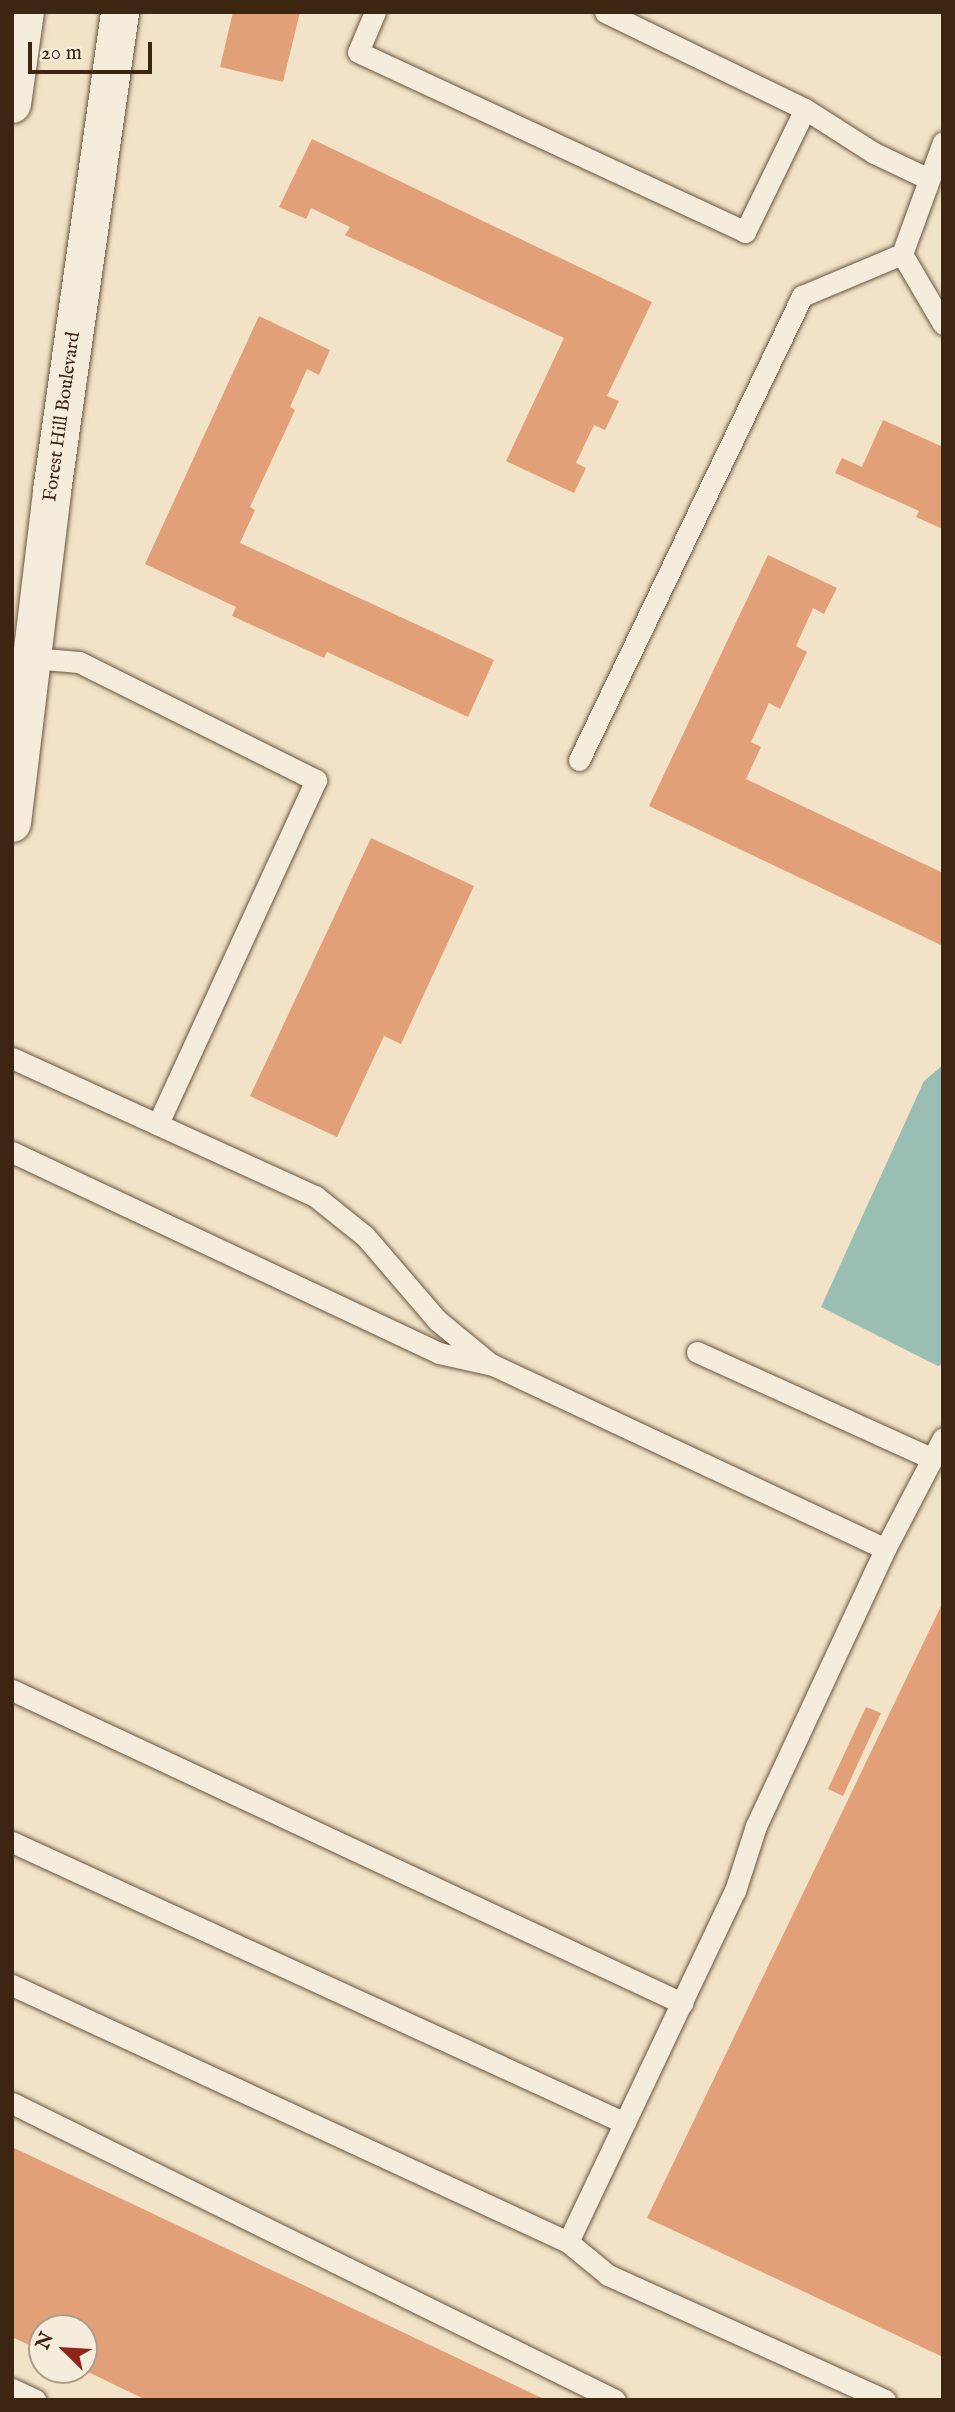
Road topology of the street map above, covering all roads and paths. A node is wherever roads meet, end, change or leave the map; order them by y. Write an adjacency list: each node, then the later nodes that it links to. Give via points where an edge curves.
1 (26, 12): 5 (main road)
2 (120, 12): 11 (main road, Forest Hill Boulevard)
3 (375, 12): 6 (lane, via 358,52 746,232)
4 (604, 12): 6 (lane)
5 (12, 104)
6 (805, 109): 8 (lane, via 874,153)
7 (943, 142): 8 (lane)
8 (927, 178): 9 (lane)
9 (902, 254): 10 (lane); 12 (lane, via 802,296)
10 (943, 324)
11 (32, 658): 13 (main road, Forest Hill Boulevard); 15 (lane, via 79,662 316,780)
12 (579, 760)
13 (12, 823)
14 (12, 1058): 15 (lane)
15 (158, 1124): 18 (lane, via 316,1196 365,1236 438,1320)
16 (12, 1152): 18 (lane, via 439,1353)
17 (697, 1352): 20 (lane)
18 (493, 1365): 21 (lane)
19 (943, 1438): 20 (lane)
20 (931, 1458): 21 (lane)
21 (885, 1549): 25 (lane, via 751,1836 735,1891)
22 (12, 1690): 25 (lane)
23 (12, 1842): 27 (lane)
24 (12, 1985): 28 (lane)
25 (682, 2003): 27 (lane)
26 (12, 2103): 31 (lane)
27 (625, 2123): 28 (lane)
28 (568, 2242): 32 (lane, via 608,2275)
29 (12, 2389): 30 (lane)
30 (36, 2400)
31 (615, 2400)
32 (885, 2400)

